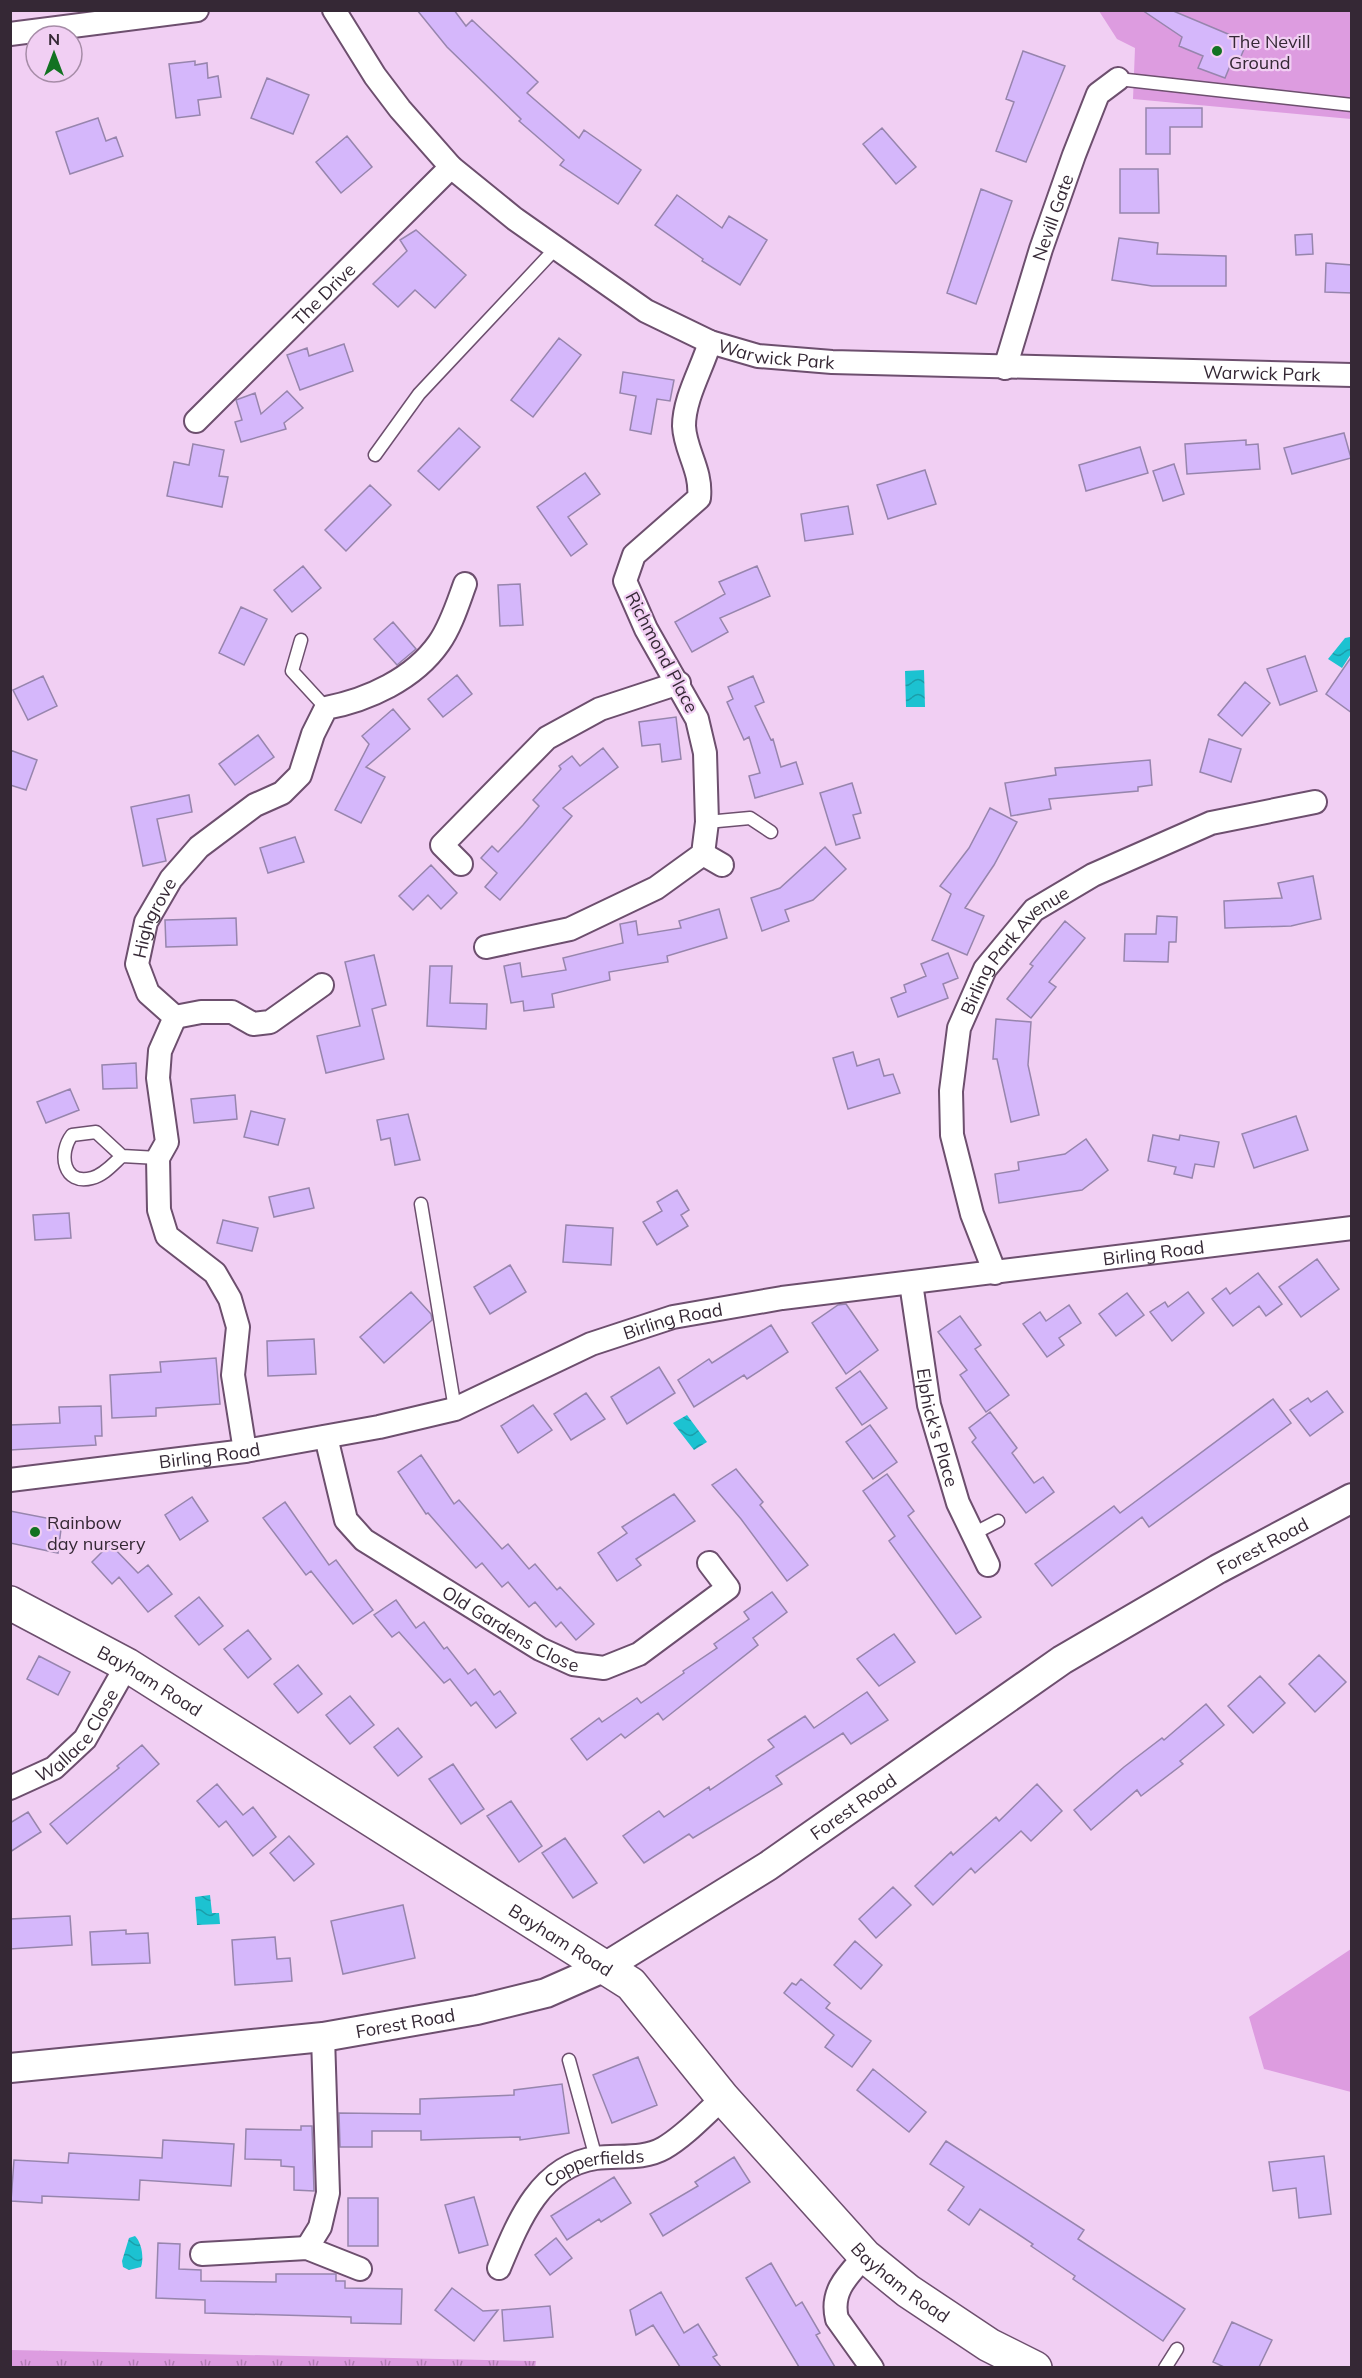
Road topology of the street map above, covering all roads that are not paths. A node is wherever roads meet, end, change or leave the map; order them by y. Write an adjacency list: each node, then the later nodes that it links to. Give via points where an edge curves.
1 (198, 10): 3 (street)
2 (334, 10): 6 (street, Warwick Park, via 382,84)
3 (10, 34)
4 (1118, 79): 5 (lane); 9 (street, Nevill Gate, via 1098,94 1078,144)
5 (1352, 105)
6 (451, 167): 7 (street, Warwick Park); 11 (street, The Drive)
7 (556, 248): 8 (street, Warwick Park, via 646,311); 12 (lane, via 419,394)
8 (710, 342): 9 (street, Warwick Park, via 758,356); 15 (street, Richmond Place, via 686,408 684,428 701,481 699,498 634,555 625,581 646,629)
9 (1005, 368): 10 (street, Warwick Park)
10 (1352, 375)
11 (196, 421)
12 (375, 455)
13 (465, 584): 16 (street, via 439,643 410,674 355,702)
14 (301, 640): 16 (lane, via 292,671)
15 (679, 683): 18 (street, Richmond Place, via 697,719 705,753); 20 (street, via 600,709 547,738 442,845)
16 (326, 708): 23 (street, Highgrove, via 300,775 282,793 255,805 199,847 171,879 146,922 137,964 148,993)
17 (1315, 801): 28 (street, Birling Park Avenue, via 1211,823 1093,875 1034,910 985,969 959,1028 951,1091 952,1135 972,1214)
18 (707, 822): 19 (lane, via 750,818); 21 (street, Richmond Place, via 713,860 570,929)
19 (771, 832)
20 (460, 864)
21 (486, 947)
22 (322, 985): 23 (street, via 270,1022 253,1024 232,1012)
23 (175, 1017): 25 (street, via 160,1051 158,1078 167,1142)
24 (122, 1155): 24 (lane, via 96,1132 86,1132 72,1135 64,1145 63,1160 68,1172 80,1179 92,1179); 25 (lane)
25 (158, 1158): 32 (street, via 159,1210 167,1236 215,1273 230,1299 238,1328 233,1375)
26 (421, 1204): 30 (lane)
27 (1352, 1228): 28 (street, Birling Road)
28 (995, 1273): 29 (street, Birling Road)
29 (911, 1283): 30 (street, Birling Road, via 782,1298 673,1317 591,1344); 36 (street, Elphick's Place, via 929,1405 958,1503)
30 (455, 1409): 31 (street, Birling Road)
31 (326, 1437): 32 (street, Birling Road); 37 (street, Old Gardens Close, via 346,1520 364,1540 540,1649 573,1664 604,1668 639,1654 657,1641 728,1588)
32 (245, 1451): 33 (street, Birling Road)
33 (10, 1480)
34 (1352, 1498): 42 (street, Forest Road, via 1218,1569 1062,1660 768,1866)
35 (998, 1521): 36 (lane)
36 (973, 1534): 38 (street, Elphick's Place)
37 (710, 1563)
38 (988, 1565)
39 (10, 1603): 40 (main road, Bayham Road)
40 (127, 1665): 41 (street, Wallace Close, via 85,1739 54,1768); 42 (main road, Bayham Road)
41 (10, 1788)
42 (605, 1967): 43 (street, Forest Road, via 546,1993 477,2010); 46 (main road, Bayham Road, via 631,1983)
43 (323, 2037): 45 (street, Forest Road); 48 (street, via 328,2193 320,2227)
44 (568, 2060): 47 (lane)
45 (10, 2068)
46 (723, 2098): 47 (street, Copperfields, via 663,2148 631,2157); 50 (main road, Bayham Road)
47 (596, 2158): 51 (street, Copperfields, via 569,2165 544,2185 519,2219)
48 (307, 2248): 49 (street); 52 (street)
49 (202, 2254)
50 (865, 2256): 54 (street, via 839,2287 835,2310 837,2319); 55 (main road, Bayham Road, via 908,2291 989,2344)
51 (499, 2268)
52 (360, 2269)
53 (1177, 2349): 56 (lane)
54 (872, 2367)
55 (1035, 2367)
56 (1165, 2367)

